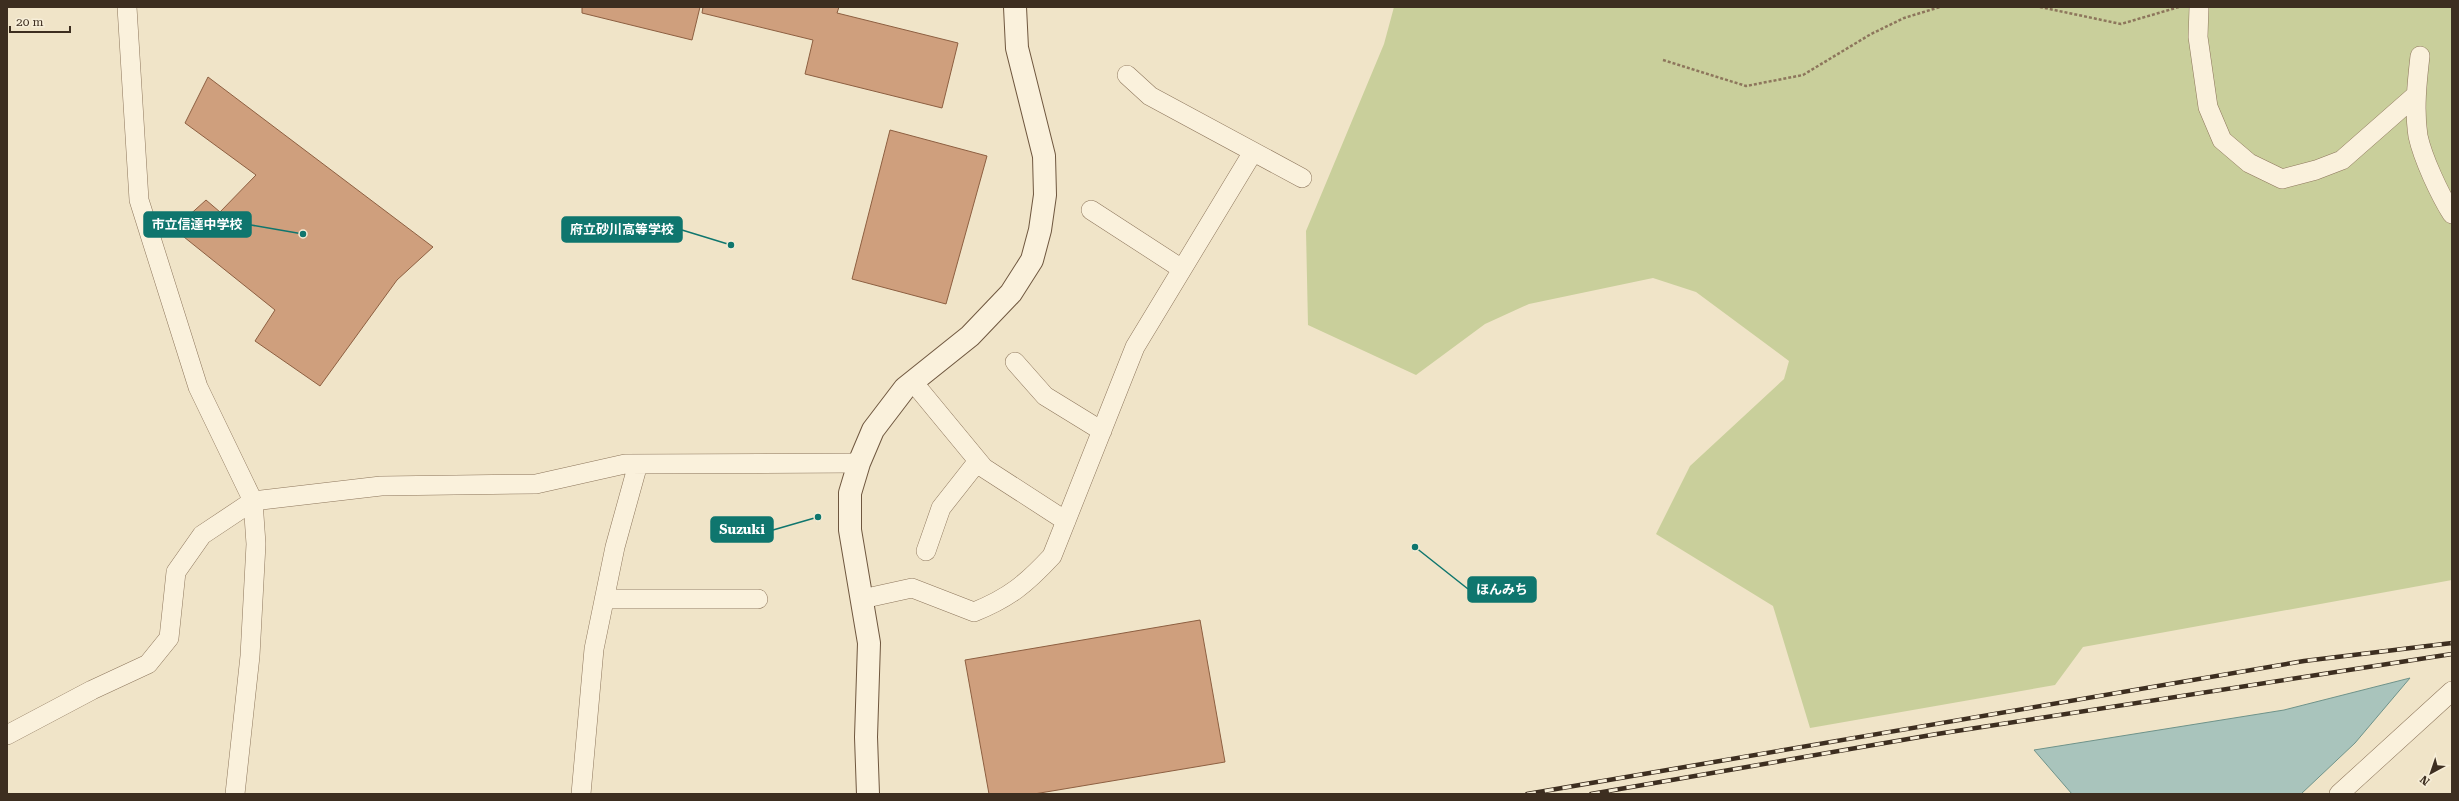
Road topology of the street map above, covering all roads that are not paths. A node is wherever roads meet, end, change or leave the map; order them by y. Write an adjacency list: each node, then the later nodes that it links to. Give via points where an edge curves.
1 (126, 7): 18 (street, via 139,200 198,387)
2 (1015, 7): 13 (street, via 1018,48 1044,156 1045,195 1032,260 1011,293 970,336)
3 (2199, 7): 6 (street, via 2198,38 2208,107 2222,140 2250,163 2282,179 2342,160)
4 (2420, 56): 6 (street)
5 (1127, 75): 7 (street, via 1150,96)
6 (2416, 95): 10 (street, via 2418,136 2441,197)
7 (1253, 152): 8 (street); 11 (street)
8 (1302, 178)
9 (1091, 210): 11 (street)
10 (2452, 214)
11 (1182, 269): 14 (street, via 1135,347)
12 (1015, 362): 14 (street, via 1045,396)
13 (913, 382): 15 (street); 16 (street, via 905,388 873,430)
14 (1102, 431): 19 (street)
15 (978, 461): 19 (street, via 984,468); 20 (street, via 942,508)
16 (859, 463): 17 (street); 23 (street, via 850,493 850,530)
17 (638, 464): 18 (street, via 625,464 536,484 381,486); 22 (street, via 615,547)
18 (252, 501): 25 (street, via 202,535 176,572 169,638 148,664); 26 (street, via 256,544 250,648)
19 (1066, 521): 23 (street, via 1052,556 1028,583 992,605 974,612 912,588)
20 (926, 551)
21 (758, 598): 22 (street)
22 (604, 599): 27 (street, via 594,649)
23 (862, 599): 28 (street, via 869,644 866,737)
24 (2452, 691): 29 (street)
25 (7, 735)
26 (235, 794)
27 (581, 794)
28 (868, 794)
29 (2339, 794)

